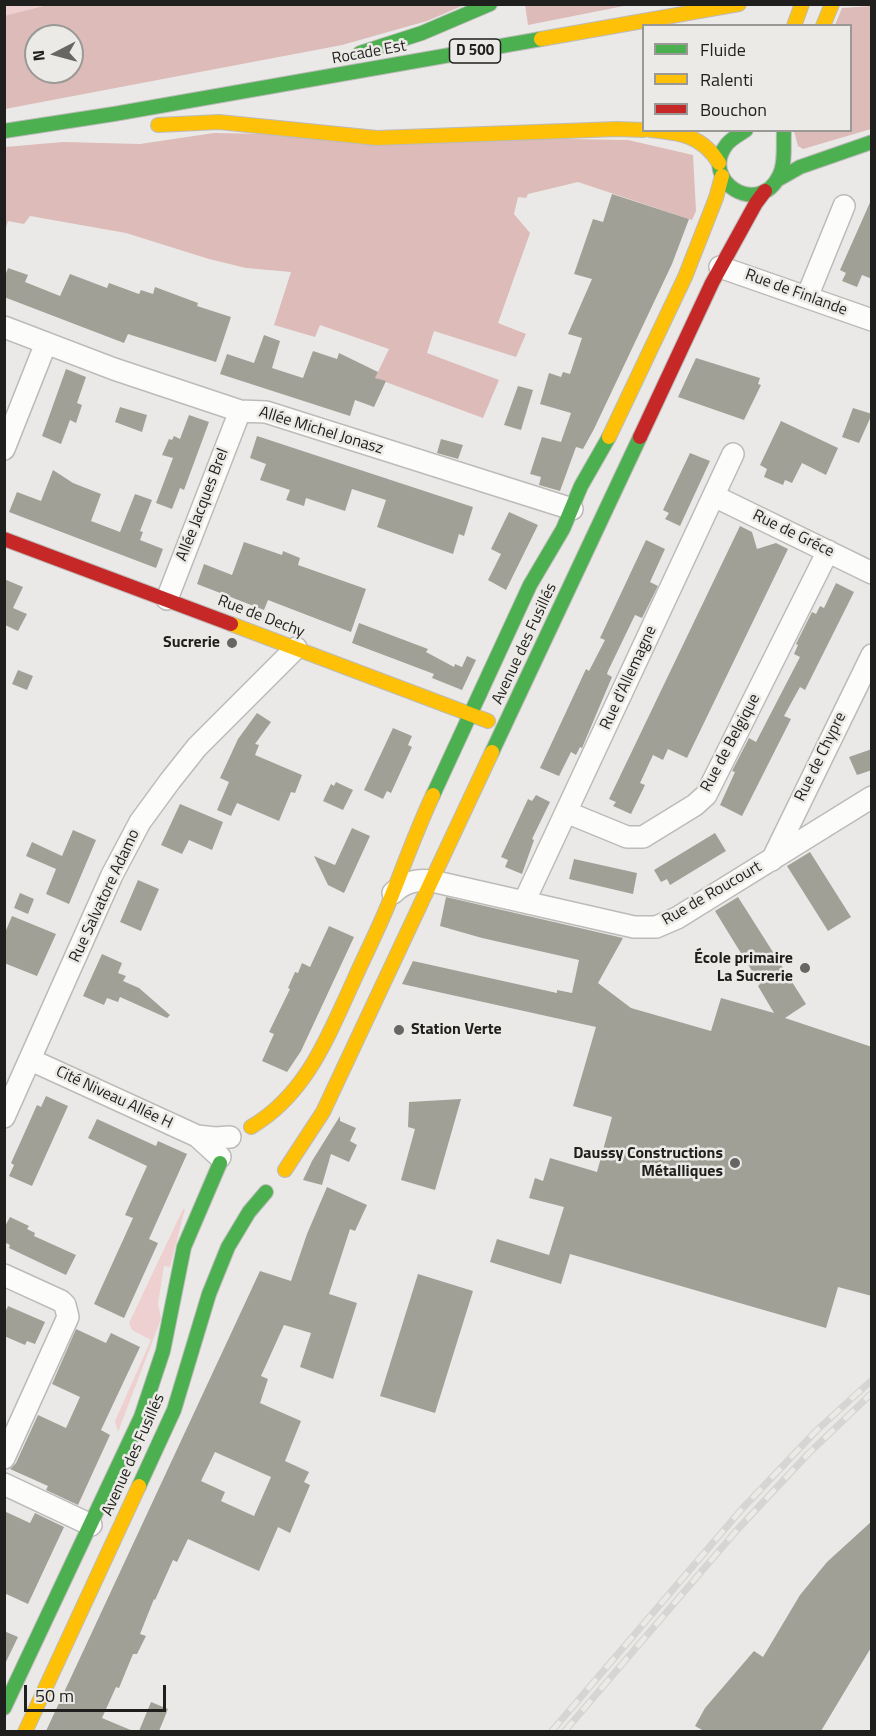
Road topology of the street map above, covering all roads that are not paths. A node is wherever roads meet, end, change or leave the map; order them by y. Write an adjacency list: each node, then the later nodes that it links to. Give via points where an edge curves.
1 (490, 4): 7 (main road, via 430,30)
2 (739, 4): 9 (main road, Rocade Est / D 500)
3 (802, 4): 5 (main road)
4 (832, 4): 6 (main road)
5 (795, 24)
6 (824, 24)
7 (351, 55)
8 (299, 67): 9 (main road)
9 (211, 97): 11 (main road, Rocade Est / D 500)
10 (146, 126): 12 (main road, via 219,122 377,138)
11 (11, 130): 13 (main road)
12 (642, 130)
13 (93, 132)
14 (661, 132): 18 (main road, via 695,138 709,147)
15 (743, 132): 18 (main road, Avenue des Fusillés, via 721,154)
16 (784, 132): 19 (main road)
17 (872, 142): 19 (main road, Avenue des Fusillés, via 808,163)
18 (720, 170): 20 (main road, via 729,187 740,193 753,195); 31 (main road, Avenue des Fusillés, via 720,187 685,277)
19 (777, 180): 20 (main road, Avenue des Fusillés)
20 (765, 191): 22 (main road, Avenue des Fusillés)
21 (844, 206): 23 (street)
22 (720, 267): 23 (street, Rue de Finlande); 39 (main road, Avenue des Fusillés)
23 (807, 297): 24 (street, Rue de Finlande)
24 (872, 320)
25 (4, 327): 26 (street, Allée Michel Jonasz)
26 (45, 343): 27 (street, Allée Michel Jonasz); 28 (street)
27 (240, 411): 31 (street, Allée Michel Jonasz, via 266,412); 35 (street, Allée Jacques Brel)
28 (4, 449)
29 (733, 454): 30 (street, Rue d'Allemagne)
30 (714, 496): 33 (street, Rue de Gréce); 41 (street, Rue d'Allemagne)
31 (572, 509): 38 (main road, Avenue des Fusillés, via 527,591)
32 (4, 539): 35 (main road, Rue de Dechy)
33 (828, 551): 34 (street, Rue de Gréce); 41 (street, Rue de Belgique, via 706,795 637,838)
34 (872, 573)
35 (166, 599): 36 (main road, Rue de Dechy)
36 (296, 648): 38 (main road, Rue de Dechy); 46 (street, Rue Salvatore Adamo, via 215,727 140,822 118,862)
37 (872, 655): 42 (street, Rue de Chypre)
38 (470, 714): 39 (main road, Rue de Dechy); 44 (main road, Avenue des Fusillés, via 413,838)
39 (505, 727): 43 (main road, Avenue des Fusillés)
40 (872, 797): 42 (street, Rue de Roucourt)
41 (566, 812): 45 (street, Rue d'Allemagne)
42 (772, 860): 45 (street, Rue de Roucourt, via 677,918 649,928)
43 (432, 881): 44 (street, via 411,882); 45 (street, Rue de Roucourt); 54 (main road, Avenue des Fusillés, via 323,1112)
44 (393, 893): 48 (main road, Avenue des Fusillés, via 311,1067 276,1112)
45 (524, 902)
46 (31, 1060): 47 (street, Rue Salvatore Adamo); 50 (street, Cité Niveau Allée H)
47 (4, 1117)
48 (251, 1127): 49 (main road); 51 (main road, Avenue des Fusillés)
49 (268, 1131)
50 (197, 1136): 51 (street, Cité Niveau Allée H); 53 (street, Cité Niveau Allée H)
51 (230, 1137): 53 (main road, Avenue des Fusillés)
52 (283, 1146): 54 (main road)
53 (220, 1160): 55 (main road); 61 (main road, Avenue des Fusillés, via 184,1247 167,1334 146,1405)
54 (285, 1170): 56 (main road, Avenue des Fusillés, via 278,1183)
55 (227, 1182)
56 (266, 1192): 57 (main road); 63 (main road, Avenue des Fusillés, via 228,1247 209,1294 174,1410)
57 (247, 1194)
58 (4, 1275): 59 (street, via 61,1300 68,1313)
59 (4, 1458)
60 (4, 1484): 61 (street)
61 (91, 1525): 62 (main road, Avenue des Fusillés)
62 (4, 1708)
63 (25, 1731)

